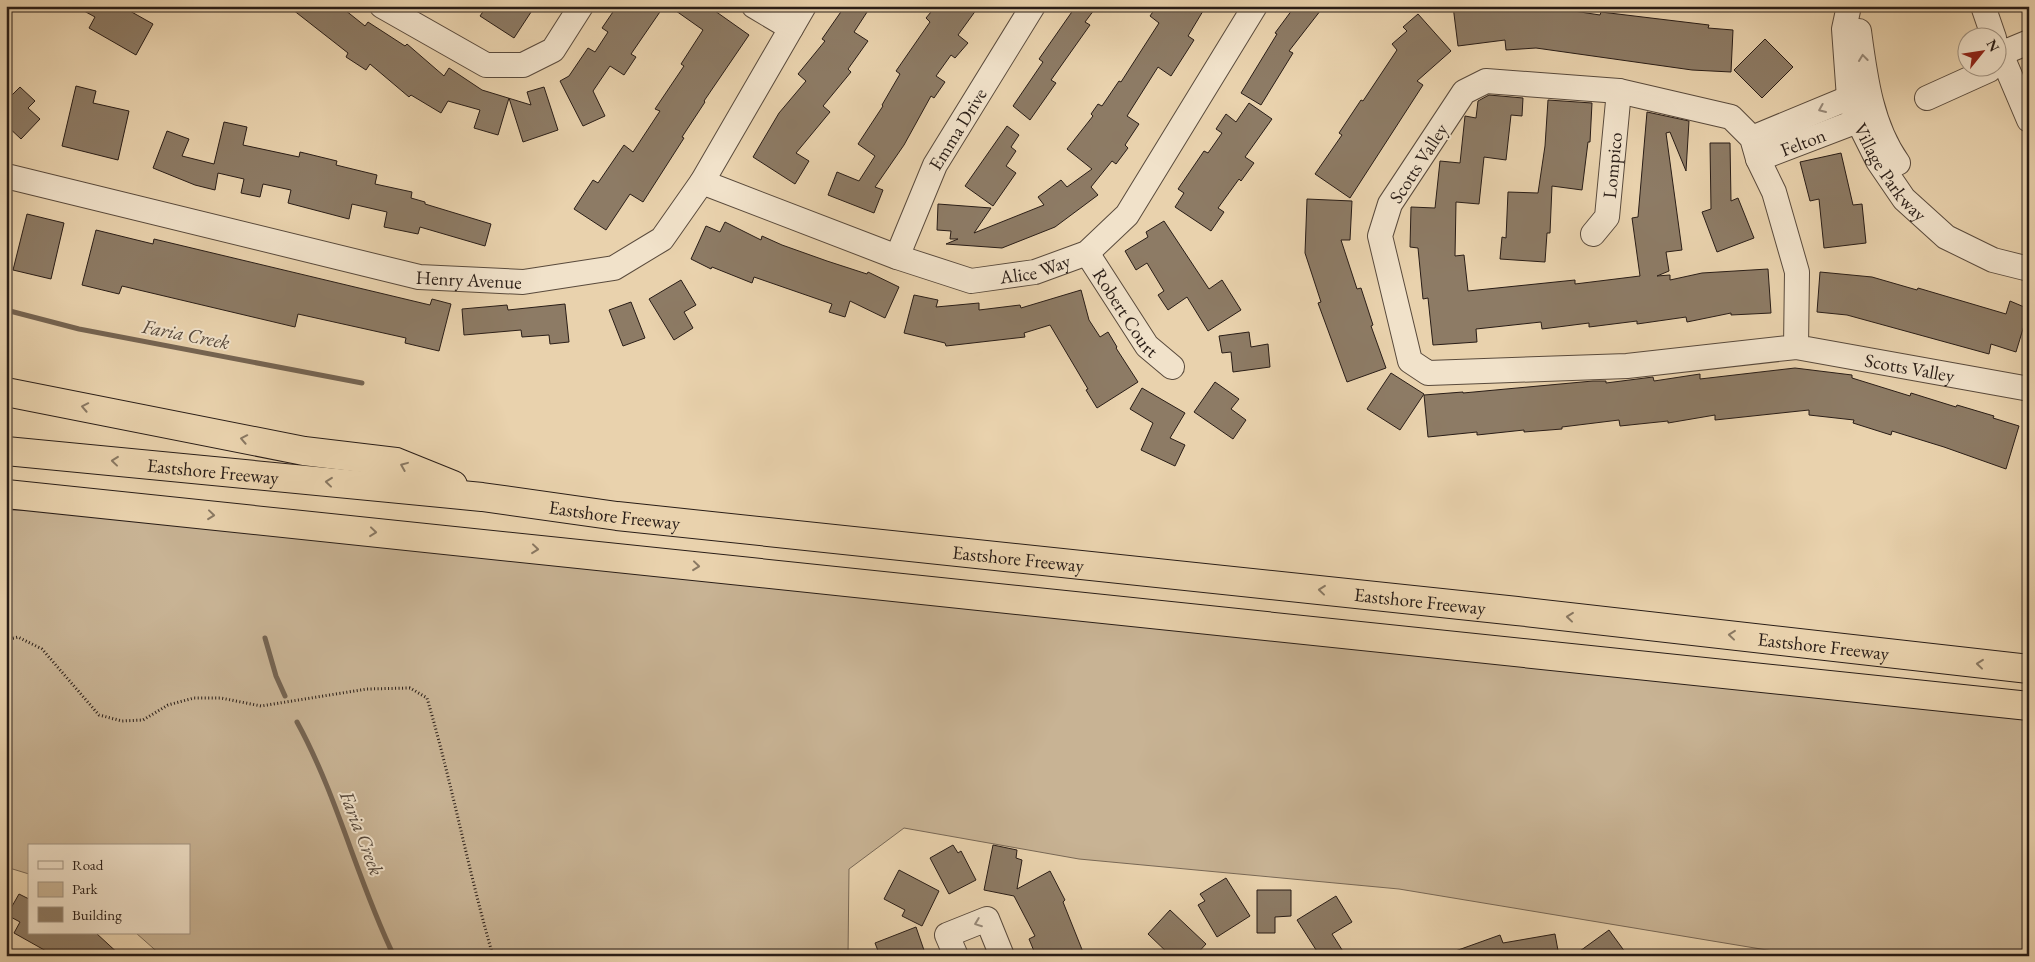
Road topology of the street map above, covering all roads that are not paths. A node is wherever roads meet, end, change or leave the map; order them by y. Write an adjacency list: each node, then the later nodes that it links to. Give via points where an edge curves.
1 (382, 6): 2 (street, via 486,65 523,65 553,50)
2 (581, 6)
3 (754, 6): 10 (street)
4 (804, 6): 10 (street, Henry Avenue)
5 (1033, 6): 27 (street, Emma Drive, via 934,166)
6 (1255, 6): 25 (street, Alice Way, via 1127,215)
7 (1849, 6): 17 (street, Village Parkway, via 1844,29)
8 (1864, 6): 17 (street, Village Parkway, one-way to 8, via 1859,30)
9 (1983, 6): 11 (street)
10 (791, 28): 23 (street, Henry Avenue)
11 (1989, 28)
12 (2029, 42): 13 (street)
13 (2008, 49)
14 (2008, 77): 20 (street)
15 (1971, 78): 18 (street)
16 (1619, 91): 21 (street, Scotts Valley, via 1732,117); 24 (street, Lompico, via 1607,217); 29 (street, Scotts Valley, via 1486,81 1464,92 1390,204 1380,236 1410,361 1428,373 1617,367)
17 (1858, 94): 19 (street, Village Parkway); 21 (street, Felton, one-way to 21)
18 (1927, 98)
19 (1867, 118): 21 (street, Felton); 26 (street, Village Parkway, via 1916,189 1955,225 1998,246); 28 (street, Village Parkway, via 1878,161 1904,199 1946,237 1993,260)
20 (2029, 120)
21 (1755, 149): 29 (street, Scotts Valley, via 1774,192 1797,272)
22 (6, 176): 23 (street, Henry Avenue, via 418,277 523,282 614,268 662,239)
23 (702, 182): 27 (street, Alice Way)
24 (1593, 234)
25 (1087, 253): 27 (street, Alice Way, via 1035,272 971,281); 30 (street, Robert Court, via 1147,346)
26 (2029, 254)
27 (897, 257)
28 (2029, 269)
29 (1796, 347): 31 (street, Scotts Valley)
30 (1172, 367)
31 (2024, 388)
32 (6, 392): 35 (highway, one-way to 32, via 396,462 304,451)
33 (6, 451): 35 (highway, Eastshore Freeway, one-way to 33)
34 (6, 494): 37 (highway, Eastshore Freeway)
35 (482, 497): 38 (highway, Eastshore Freeway, one-way to 35, via 1517,611 617,516)
36 (6, 510): 37 (highway)
37 (179, 512): 39 (highway, Eastshore Freeway, one-way to 39)
38 (2029, 669)
39 (2029, 706)
40 (956, 956): 41 (street, one-way to 40, via 987,919 947,935)
41 (1002, 956)

